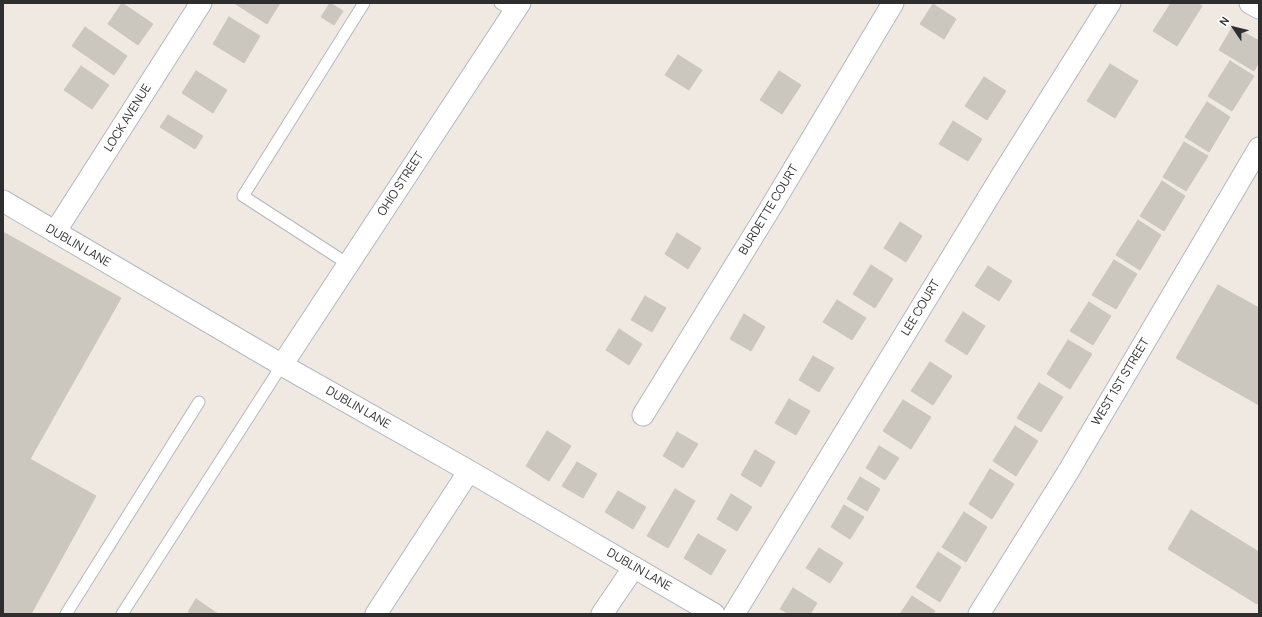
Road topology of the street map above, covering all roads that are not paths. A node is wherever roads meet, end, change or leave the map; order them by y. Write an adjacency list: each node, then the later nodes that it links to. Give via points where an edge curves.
1 (201, 3): 10 (street, LOCK AVENUE)
2 (364, 3): 11 (lane, via 243,196)
3 (893, 3): 14 (street, BURDETTE COURT)
4 (1110, 3): 22 (street, LEE COURT)
5 (1250, 3): 7 (street)
6 (511, 6): 11 (street, OHIO STREET)
7 (1259, 8)
8 (1259, 148): 23 (street, WEST 1ST STREET, via 1068,472)
9 (3, 201): 10 (street, DUBLIN LANE)
10 (55, 232): 12 (street, DUBLIN LANE)
11 (348, 264): 12 (street, OHIO STREET)
12 (282, 365): 15 (street, DUBLIN LANE); 18 (lane)
13 (199, 402): 17 (lane)
14 (643, 416)
15 (469, 471): 16 (street, DUBLIN LANE); 19 (street)
16 (634, 567): 20 (street); 21 (street, DUBLIN LANE)
17 (66, 614)
18 (122, 614)
19 (376, 614)
20 (602, 614)
21 (714, 614)
22 (734, 614)
23 (979, 614)

